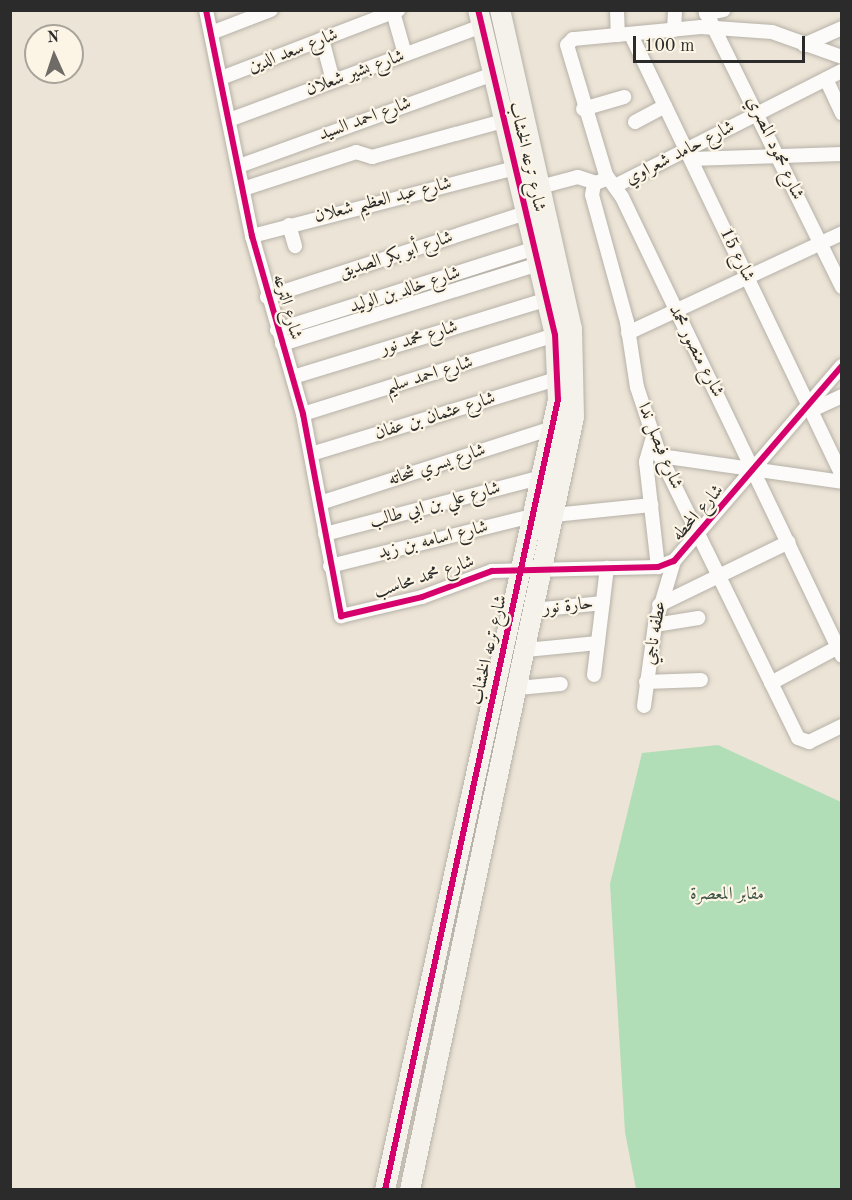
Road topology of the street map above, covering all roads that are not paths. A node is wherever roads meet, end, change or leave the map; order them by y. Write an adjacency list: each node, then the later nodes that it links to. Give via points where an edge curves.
1 (206, 10): 13 (street, شارع الترعه)
2 (271, 10): 13 (street)
3 (500, 10): 38 (street, شارع ترعه الخشاب)
4 (617, 10): 14 (street)
5 (675, 10): 11 (street)
6 (724, 10): 8 (street)
7 (395, 11): 15 (street, شارع سعد الدين); 17 (street)
8 (705, 12): 12 (street, شارع محمود المصري)
9 (480, 18): 17 (street, شارع بشير شعلان); 20 (street, شارع ترعه الخشاب)
10 (842, 28): 16 (street)
11 (674, 30): 12 (street); 14 (street)
12 (718, 31): 16 (street, via 761,30); 27 (street, شارع محمود المصري)
13 (211, 33): 21 (street, شارع الترعه)
14 (625, 35): 25 (street, شارع 15); 26 (street, شارع منصور محمد, via 568,42)
15 (322, 39): 21 (street, شارع سعد الدين); 23 (street)
16 (804, 45): 18 (street)
17 (405, 54): 23 (street, شارع بشير شعلان)
18 (842, 57)
19 (842, 71): 22 (street, شارع حامد شعراوي)
20 (492, 74): 30 (street, شارع ترعه الخشاب); 35 (street, شارع احمد السيد)
21 (221, 78): 29 (street, شارع الترعه)
22 (826, 79): 27 (street, شارع حامد شعراوي); 28 (street)
23 (333, 81): 29 (street, شارع بشير شعلان)
24 (624, 98): 26 (street)
25 (665, 106): 31 (street); 32 (street, شارع 15)
26 (583, 109): 37 (street, شارع منصور محمد)
27 (758, 113): 32 (street, شارع حامد شعراوي); 34 (street, شارع محمود المصري)
28 (842, 113)
29 (229, 120): 35 (street, شارع الترعه)
30 (503, 121): 36 (street, شارع ترعه الخشاب); 39 (street, via 372,157 356,152)
31 (635, 122)
32 (688, 154): 34 (street); 37 (street, شارع حامد شعراوي); 47 (street, شارع 15)
33 (842, 154): 34 (street)
34 (778, 156): 44 (street, شارع محمود المصري)
35 (238, 166): 39 (street, شارع الترعه)
36 (514, 168): 40 (street, شارع ترعه الخشاب); 41 (street, شارع عبد العظيم شعلان)
37 (606, 182): 38 (street, via 578,177); 51 (street, شارع منصور محمد); 53 (street, شارع فيصل ندا, via 592,195)
38 (540, 187): 72 (street, شارع ترعه الخشاب, via 576,358 574,417)
39 (243, 189): 43 (street, شارع الترعه)
40 (525, 213): 46 (street, شارع ترعه الخشاب); 49 (street, شارع أبو بكر الصديق)
41 (289, 225): 43 (street, شارع عبد العظيم شعلان); 45 (street)
42 (842, 233): 44 (street)
43 (252, 236): 49 (street, شارع الترعه)
44 (820, 243): 47 (street); 48 (street, شارع محمود المصري)
45 (295, 246)
46 (535, 257): 50 (street, شارع ترعه الخشاب); 52 (street, شارع خالد بن الوليد); 55 (street)
47 (748, 278): 51 (street); 60 (street, شارع 15)
48 (842, 288)
49 (267, 297): 52 (street, شارع الترعه)
50 (545, 300): 54 (street, شارع ترعه الخشاب); 57 (street, شارع محمد نور)
51 (675, 311): 53 (street); 66 (street, شارع منصور محمد)
52 (277, 330): 55 (street, شارع الترعه)
53 (628, 333): 63 (street, شارع فيصل ندا)
54 (555, 335): 58 (street, شارع ترعه الخشاب); 61 (street, شارع احمد سليم)
55 (282, 344): 57 (street, شارع الترعه)
56 (842, 366): 60 (street, شارع المحطه)
57 (292, 377): 61 (street, شارع الترعه)
58 (560, 378): 62 (street, شارع ترعه الخشاب); 64 (street, شارع عثمان بن عفان)
59 (842, 396): 60 (street)
60 (811, 407): 66 (street, شارع المحطه); 67 (street, شارع 15)
61 (303, 414): 64 (street, شارع الترعه)
62 (555, 426): 68 (street, شارع ترعه الخشاب); 70 (street, شارع يسري شحاته)
63 (653, 437): 65 (street, شارع فيصل ندا); 71 (street, via 646,462)
64 (311, 454): 70 (street, شارع الترعه)
65 (660, 456): 66 (street); 74 (street, شارع فيصل ندا)
66 (756, 470): 69 (street); 74 (street, شارع المحطه); 75 (street, شارع منصور محمد)
67 (842, 475)
68 (546, 476): 72 (street, شارع ترعه الخشاب); 73 (street, شارع علي بن ابي طالب)
69 (842, 482)
70 (320, 503): 73 (street, شارع الترعه)
71 (651, 505): 72 (street); 78 (street)
72 (545, 515): 77 (street, شارع اسامه بن زيد); 80 (street, شارع ترعه الخشاب); 81 (street, شارع ترعه الخشاب)
73 (325, 534): 77 (street, شارع الترعه)
74 (699, 534): 76 (street, شارع المحطه); 82 (street, شارع فيصل ندا)
75 (789, 542): 82 (street); 90 (street, شارع منصور محمد)
76 (674, 561): 78 (street, شارع المحطه); 84 (street, عطفه ناجي)
77 (330, 566): 86 (street, شارع الترعه)
78 (658, 567): 79 (street, شارع المحطه)
79 (607, 568): 81 (street, شارع المحطه); 83 (street)
80 (522, 570): 81 (street, شارع المحطه); 86 (street, شارع محمد محاسب, via 480,574 346,617); 100 (street, شارع ترعه الخشاب)
81 (542, 570): 85 (street, شارع ترعه الخشاب)
82 (719, 576): 84 (street); 95 (street, شارع فيصل ندا)
83 (603, 603): 85 (street, حارة نور); 89 (street)
84 (659, 605): 88 (street, عطفه ناجي)
85 (534, 610): 91 (street, شارع ترعه الخشاب)
86 (339, 612)
87 (698, 618): 88 (street)
88 (655, 625): 94 (street, عطفه ناجي)
89 (598, 643): 91 (street); 92 (street)
90 (840, 649): 95 (street)
91 (526, 650): 97 (street, شارع ترعه الخشاب)
92 (594, 675)
93 (701, 680): 94 (street)
94 (646, 682): 98 (street, عطفه ناجي)
95 (771, 683): 99 (street, شارع فيصل ندا, via 798,738 808,742)
96 (561, 684): 97 (street)
97 (518, 687): 101 (street, شارع ترعه الخشاب)
98 (644, 706)
99 (842, 726)
100 (460, 850): 101 (street); 102 (street, شارع ترعه الخشاب)
101 (483, 855): 103 (street, شارع ترعه الخشاب)
102 (385, 1190)
103 (410, 1190)

